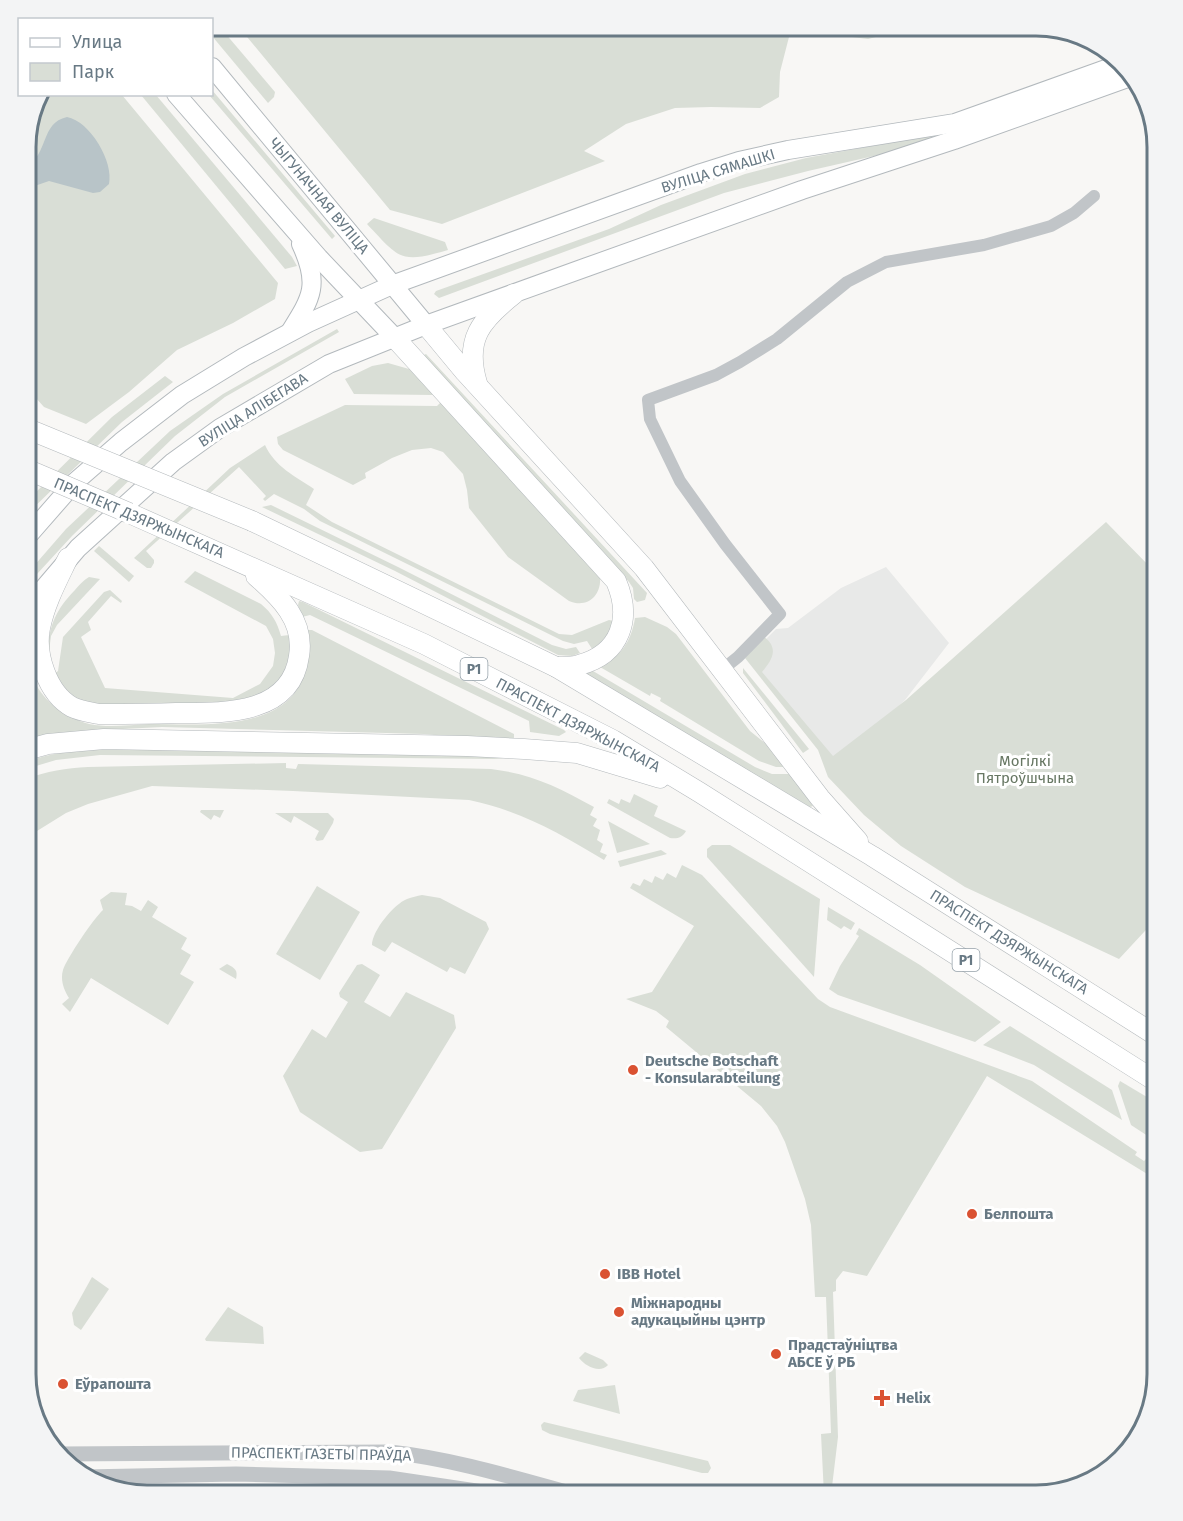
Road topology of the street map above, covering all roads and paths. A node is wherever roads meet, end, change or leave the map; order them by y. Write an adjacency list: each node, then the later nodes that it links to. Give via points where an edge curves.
1 (1112, 67): 7 (main road, ВУЛІЦА СЯМАШКІ, via 955,123 739,161)
2 (213, 68): 7 (main road, ЧЫГУНАЧНАЯ ВУЛІЦА / Р1)
3 (1124, 79): 8 (main road)
4 (178, 96): 6 (main road)
5 (1094, 196): 21 (street, via 1051,226 984,245 886,262 846,282 777,339 740,362 648,400 650,419 681,481 780,614)
6 (294, 230): 9 (main road); 11 (main road, via 309,260 312,290)
7 (392, 285): 9 (main road, ВУЛІЦА СЯМАШКІ); 10 (main road, ЧЫГУНАЧНАЯ ВУЛІЦА / Р1)
8 (514, 294): 10 (main road); 13 (main road, via 483,321 474,338 472,365)
9 (359, 301): 11 (main road); 12 (main road)
10 (426, 325): 12 (main road); 13 (main road, Р1)
11 (289, 333): 16 (main road, via 182,395 75,482)
12 (394, 337): 17 (main road, ВУЛІЦА АЛІБЕГАВА, via 329,363 220,428 173,462); 20 (main road, via 616,581 624,607 615,642 592,660)
13 (477, 386): 21 (main road, Р1, via 644,568)
14 (36, 432): 20 (main road, ПРАСПЕКТ ДЗЯРЖЫНСКАГА, bridge, via 252,521)
15 (36, 473): 18 (main road, ПРАСПЕКТ ДЗЯРЖЫНСКАГА / Р1, bridge)
16 (36, 527)
17 (68, 558): 18 (main road, via 43,616 41,658 62,700 82,711 99,714 240,711 282,692 298,664 296,621 273,591); 19 (main road, ВУЛІЦА АЛІБЕГАВА)
18 (240, 562): 23 (main road, ПРАСПЕКТ ДЗЯРЖЫНСКАГА / Р1, via 424,644 613,740)
19 (36, 597)
20 (556, 667): 24 (main road, ПРАСПЕКТ ДЗЯРЖЫНСКАГА)
21 (723, 669): 24 (main road, Р1, via 820,798)
22 (36, 747): 23 (main road, via 104,739 524,749 577,753)
23 (699, 792): 26 (main road, ПРАСПЕКТ ДЗЯРЖЫНСКАГА / Р1)
24 (872, 856): 25 (main road, ПРАСПЕКТ ДЗЯРЖЫНСКАГА / Р1)
25 (1147, 1029)
26 (1147, 1075)
27 (71, 1454): 30 (street, ПРАСПЕКТ ГАЗЕТЫ ПРАЎДА, via 390,1452 458,1462)
28 (104, 1477): 29 (street, ПРАСПЕКТ ГАЗЕТЫ ПРАЎДА, via 236,1474 389,1478)
29 (433, 1485)
30 (538, 1485)

